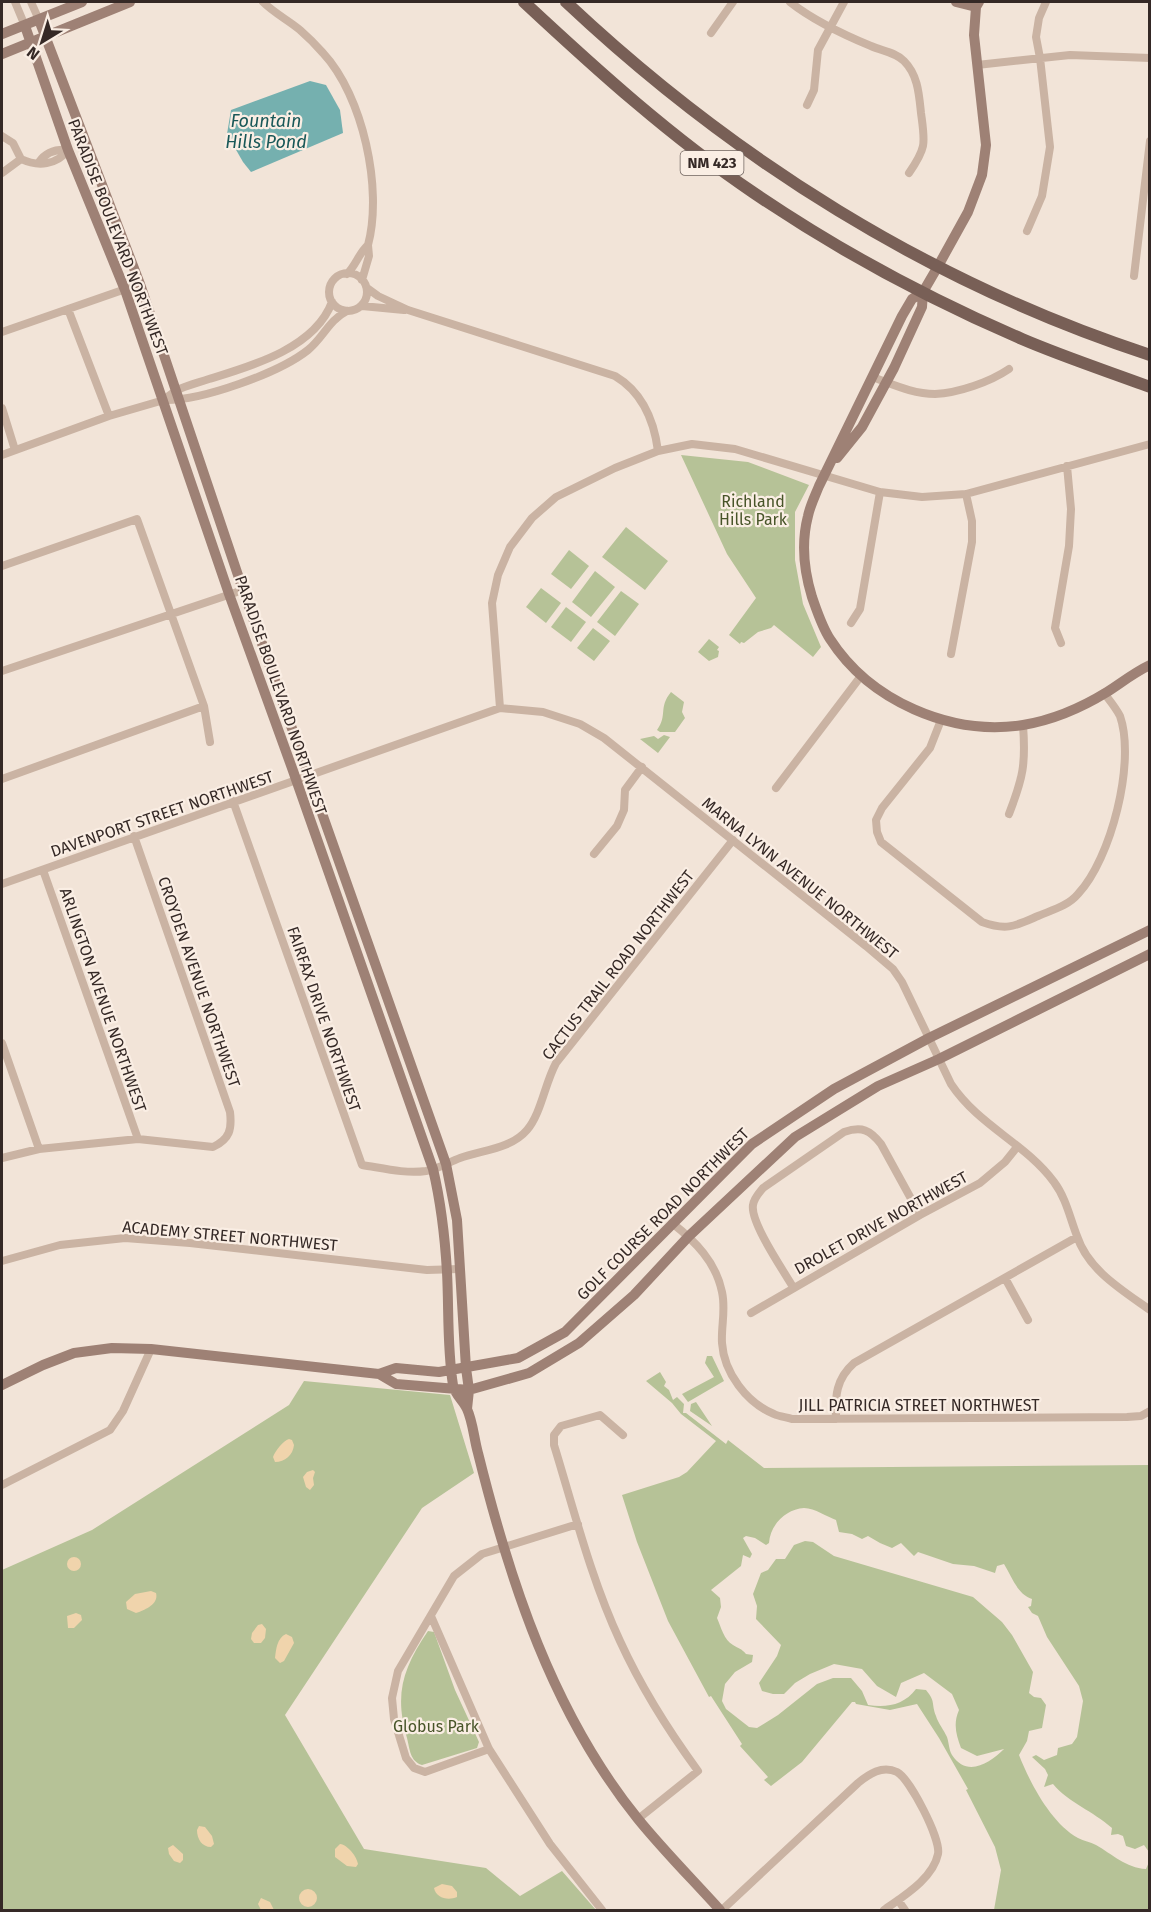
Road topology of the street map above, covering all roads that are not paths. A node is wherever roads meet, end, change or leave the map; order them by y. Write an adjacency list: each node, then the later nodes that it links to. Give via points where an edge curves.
1 (15, 2): 15 (street, PARADISE BOULEVARD NORTHWEST)
2 (31, 2): 14 (street, PARADISE BOULEVARD NORTHWEST)
3 (82, 2): 14 (street)
4 (130, 2): 19 (street)
5 (263, 2): 34 (street, via 324,54 352,104 365,141 372,179 373,215)
6 (524, 2): 42 (main road, NM 423, via 632,100 712,163 801,224)
7 (566, 2): 35 (main road, NM 423, via 664,89 753,156 845,216)
8 (733, 2): 17 (street)
9 (790, 2): 16 (street)
10 (844, 2): 16 (street)
11 (956, 2): 13 (street)
12 (1046, 2): 22 (street, via 1036,38)
13 (978, 4): 24 (street, via 974,35)
14 (39, 20): 15 (street); 19 (street, PARADISE BOULEVARD NORTHWEST)
15 (25, 26): 18 (street); 20 (street, PARADISE BOULEVARD NORTHWEST)
16 (829, 27): 25 (street, via 818,50 814,90); 31 (street, via 892,53 912,71 917,82 924,147)
17 (711, 33)
18 (2, 34)
19 (46, 37): 20 (street); 28 (street, PARADISE BOULEVARD NORTHWEST)
20 (32, 42): 21 (street); 29 (street, PARADISE BOULEVARD NORTHWEST)
21 (2, 54)
22 (1040, 58): 23 (street); 24 (street); 33 (street, via 1050,147 1042,196)
23 (1149, 58)
24 (977, 65): 35 (street, via 986,146 982,175 968,212)
25 (807, 105)
26 (2, 136): 30 (street, via 13,143)
27 (1149, 141): 37 (street)
28 (86, 142): 29 (street); 39 (street, PARADISE BOULEVARD NORTHWEST)
29 (68, 150): 30 (street, via 62,158 48,164); 41 (street, PARADISE BOULEVARD NORTHWEST)
30 (21, 159): 32 (street)
31 (909, 172)
32 (2, 173)
33 (1027, 231)
34 (368, 245): 36 (street); 38 (street)
35 (937, 267): 42 (street); 49 (main road, NM 423, via 1052,319)
36 (347, 274): 38 (street); 43 (street, via 333,281 329,291)
37 (1134, 276)
38 (362, 280): 40 (street)
39 (140, 284): 41 (street); 54 (street, PARADISE BOULEVARD NORTHWEST)
40 (367, 288): 44 (street); 46 (street)
41 (125, 290): 45 (street); 55 (street, PARADISE BOULEVARD NORTHWEST)
42 (923, 292): 51 (street, via 912,299); 52 (street, via 922,307); 53 (main road, NM 423, via 1023,339)
43 (332, 302): 47 (street); 54 (street, via 316,326 279,353)
44 (362, 306): 46 (street); 47 (street)
45 (68, 309): 48 (street); 58 (street)
46 (408, 310): 61 (street, via 615,376 643,401)
47 (347, 311): 56 (street, via 331,322 306,351 283,366)
48 (2, 332)
49 (1149, 355)
50 (1009, 369): 52 (street, via 993,380 935,393)
51 (872, 376): 52 (street); 64 (street)
52 (887, 382): 64 (street, via 862,428)
53 (1149, 387)
54 (176, 388): 55 (street); 56 (street, PARADISE BOULEVARD NORTHWEST)
55 (164, 400): 56 (street); 58 (street); 69 (street, PARADISE BOULEVARD NORTHWEST)
56 (180, 400): 68 (street, PARADISE BOULEVARD NORTHWEST)
57 (2, 408): 60 (street)
58 (109, 416): 60 (street)
59 (1149, 444): 63 (street)
60 (15, 450): 62 (street)
61 (658, 450): 64 (street, via 692,444 735,449); 79 (street, via 556,497 532,518 510,546 492,603)
62 (2, 455)
63 (1066, 466): 66 (street); 72 (street, via 1071,509 1069,546 1055,628)
64 (825, 475): 65 (street); 76 (street, via 808,515 804,544 806,577 828,636)
65 (880, 492): 66 (street, via 922,497); 71 (street, via 860,609)
66 (966, 494): 73 (street, via 972,542)
67 (2, 566): 70 (street, via 137,519)
68 (243, 590): 69 (street); 84 (street, PARADISE BOULEVARD NORTHWEST)
69 (229, 594): 70 (street); 86 (street, PARADISE BOULEVARD NORTHWEST)
70 (171, 613): 75 (street); 78 (street)
71 (851, 623)
72 (1061, 643)
73 (951, 654)
74 (1149, 665): 77 (street)
75 (2, 671)
76 (861, 676): 80 (street, via 914,710); 87 (street)
77 (1104, 693): 80 (street, via 1120,717 1124,767 1113,829 1092,876 1077,896 1011,927 996,927 982,921 881,842 877,832 876,820 882,808 930,748); 81 (street, via 1053,719)
78 (204, 706): 82 (street); 85 (street)
79 (500, 708): 83 (street, MARNA LYNN AVENUE NORTHWEST, via 543,712 580,724); 84 (street, DAVENPORT STREET NORTHWEST)
80 (941, 720): 81 (street, via 974,726)
81 (1023, 725): 89 (street, via 1025,758 1021,783)
82 (210, 742)
83 (642, 767): 92 (street, MARNA LYNN AVENUE NORTHWEST); 93 (street, via 625,790 624,810 617,826)
84 (308, 776): 86 (street, DAVENPORT STREET NORTHWEST); 95 (street, PARADISE BOULEVARD NORTHWEST)
85 (2, 778)
86 (297, 781): 88 (street, DAVENPORT STREET NORTHWEST); 91 (street, PARADISE BOULEVARD NORTHWEST)
87 (776, 788)
88 (234, 801): 90 (street, DAVENPORT STREET NORTHWEST); 113 (street, FAIRFAX DRIVE NORTHWEST, via 362,1165 401,1171)
89 (1009, 814)
90 (134, 836): 94 (street, DAVENPORT STREET NORTHWEST); 108 (street, CROYDEN AVENUE NORTHWEST, via 232,1126 228,1136 213,1147)
91 (316, 838): 95 (street, via 333,865); 99 (street, PARADISE BOULEVARD NORTHWEST)
92 (733, 840): 103 (street, MARNA LYNN AVENUE NORTHWEST, via 892,969); 112 (street, CACTUS TRAIL ROAD NORTHWEST, via 556,1063 527,1130 515,1140)
93 (594, 854)
94 (43, 870): 96 (street, DAVENPORT STREET NORTHWEST); 108 (street, ARLINGTON AVENUE NORTHWEST)
95 (342, 871): 100 (street, PARADISE BOULEVARD NORTHWEST)
96 (2, 884)
97 (1149, 930): 103 (street, GOLF COURSE ROAD NORTHWEST)
98 (1149, 954): 106 (street, GOLF COURSE ROAD NORTHWEST)
99 (367, 981): 100 (street); 102 (street, PARADISE BOULEVARD NORTHWEST)
100 (384, 991): 101 (street, PARADISE BOULEVARD NORTHWEST, via 396,994)
101 (389, 1005): 102 (street); 105 (street, PARADISE BOULEVARD NORTHWEST)
102 (381, 1021): 107 (street, PARADISE BOULEVARD NORTHWEST)
103 (930, 1038): 106 (street, MARNA LYNN AVENUE NORTHWEST); 115 (street, GOLF COURSE ROAD NORTHWEST, via 834,1089 752,1144)
104 (2, 1043): 110 (street)
105 (407, 1053): 107 (street); 112 (street, PARADISE BOULEVARD NORTHWEST)
106 (939, 1059): 109 (street, MARNA LYNN AVENUE NORTHWEST, via 961,1099); 116 (street, GOLF COURSE ROAD NORTHWEST, via 878,1086 795,1137)
107 (400, 1075): 113 (street, PARADISE BOULEVARD NORTHWEST)
108 (138, 1139): 110 (street)
109 (1017, 1147): 114 (street, DROLET DRIVE NORTHWEST, via 980,1183); 117 (street, MARNA LYNN AVENUE NORTHWEST, via 1054,1182)
110 (39, 1149): 111 (street)
111 (2, 1158)
112 (446, 1164): 113 (street, FAIRFAX DRIVE NORTHWEST); 120 (street, PARADISE BOULEVARD NORTHWEST, via 457,1220)
113 (433, 1169): 119 (street, PARADISE BOULEVARD NORTHWEST)
114 (920, 1215): 122 (street, DROLET DRIVE NORTHWEST); 122 (street, via 874,1135 854,1128 844,1132 763,1188 753,1204 756,1222)
115 (672, 1223): 116 (street, JILL PATRICIA STREET NORTHWEST); 127 (street, GOLF COURSE ROAD NORTHWEST, via 565,1332 518,1358)
116 (689, 1236): 132 (street, GOLF COURSE ROAD NORTHWEST, via 634,1295 579,1344 529,1373); 135 (street, JILL PATRICIA STREET NORTHWEST, via 717,1275 725,1311 722,1346 740,1388 774,1414 792,1419)
117 (1077, 1237): 121 (street); 123 (street, MARNA LYNN AVENUE NORTHWEST, via 1101,1272)
118 (2, 1261): 119 (street, ACADEMY STREET NORTHWEST, via 60,1245 125,1238)
119 (447, 1269): 120 (street, ACADEMY STREET NORTHWEST); 128 (street, PARADISE BOULEVARD NORTHWEST)
120 (459, 1269): 127 (street, PARADISE BOULEVARD NORTHWEST)
121 (1005, 1278): 125 (street); 135 (street, via 854,1363 836,1389)
122 (793, 1287): 124 (street, DROLET DRIVE NORTHWEST)
123 (1149, 1310)
124 (751, 1312)
125 (1028, 1320)
126 (151, 1349): 129 (street, GOLF COURSE ROAD NORTHWEST); 130 (street, GOLF COURSE ROAD NORTHWEST, via 112,1348 74,1353); 137 (street, via 123,1411 110,1430)
127 (466, 1368): 128 (street, GOLF COURSE ROAD NORTHWEST); 132 (street, PARADISE BOULEVARD NORTHWEST)
128 (451, 1370): 129 (street, GOLF COURSE ROAD NORTHWEST, via 396,1368); 131 (street, PARADISE BOULEVARD NORTHWEST)
129 (379, 1374): 131 (street, GOLF COURSE ROAD NORTHWEST, via 396,1384)
130 (2, 1385)
131 (454, 1389): 132 (street, GOLF COURSE ROAD NORTHWEST); 133 (street, PARADISE BOULEVARD NORTHWEST)
132 (470, 1390): 133 (street, PARADISE BOULEVARD NORTHWEST)
133 (467, 1409): 139 (street, PARADISE BOULEVARD NORTHWEST)
134 (1149, 1412): 135 (street, JILL PATRICIA STREET NORTHWEST, via 1127,1417)
135 (836, 1419)
136 (623, 1435): 138 (street, via 600,1415 561,1426 554,1435)
137 (2, 1485)
138 (578, 1524): 139 (street); 142 (street, via 619,1639 675,1740 698,1771)
139 (504, 1547): 140 (street, via 482,1554 454,1576); 142 (street, PARADISE BOULEVARD NORTHWEST, via 537,1643 560,1695)
140 (431, 1616): 141 (street); 141 (street, via 398,1671 392,1698 406,1758 414,1768 425,1772)
141 (489, 1749): 144 (street, via 550,1844)
142 (638, 1819): 145 (street, PARADISE BOULEVARD NORTHWEST)
143 (898, 1900): 145 (street, via 925,1877 938,1854 938,1843 905,1780 897,1772 885,1770 871,1773 858,1783); 146 (street); 147 (street)
144 (602, 1911)
145 (721, 1911)
146 (884, 1911)
147 (905, 1911)

